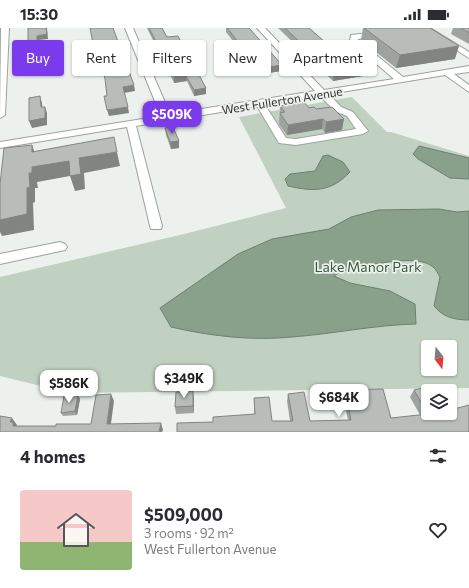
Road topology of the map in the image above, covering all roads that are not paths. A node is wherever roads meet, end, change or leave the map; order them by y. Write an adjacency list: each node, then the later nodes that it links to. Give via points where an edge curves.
1 (5, 28): 13 (street)
2 (129, 28): 14 (street)
3 (261, 28): 11 (street)
4 (425, 28): 6 (street)
5 (390, 32): 9 (street, via 354,37 354,41)
6 (469, 56)
7 (469, 69): 8 (street, West Fullerton Avenue)
8 (447, 73): 9 (street, West Fullerton Avenue); 10 (street)
9 (401, 80): 11 (street, West Fullerton Avenue)
10 (469, 89)
11 (322, 93): 12 (street, West Fullerton Avenue); 12 (street, via 338,108 350,114 363,131 296,142 283,141)
12 (260, 104): 14 (street, West Fullerton Avenue)
13 (0, 115)
14 (167, 118): 15 (street, West Fullerton Avenue)
15 (132, 124): 16 (street, West Fullerton Avenue); 17 (street)
16 (0, 145)
17 (156, 226)
18 (60, 247): 19 (street)
19 (0, 259)

